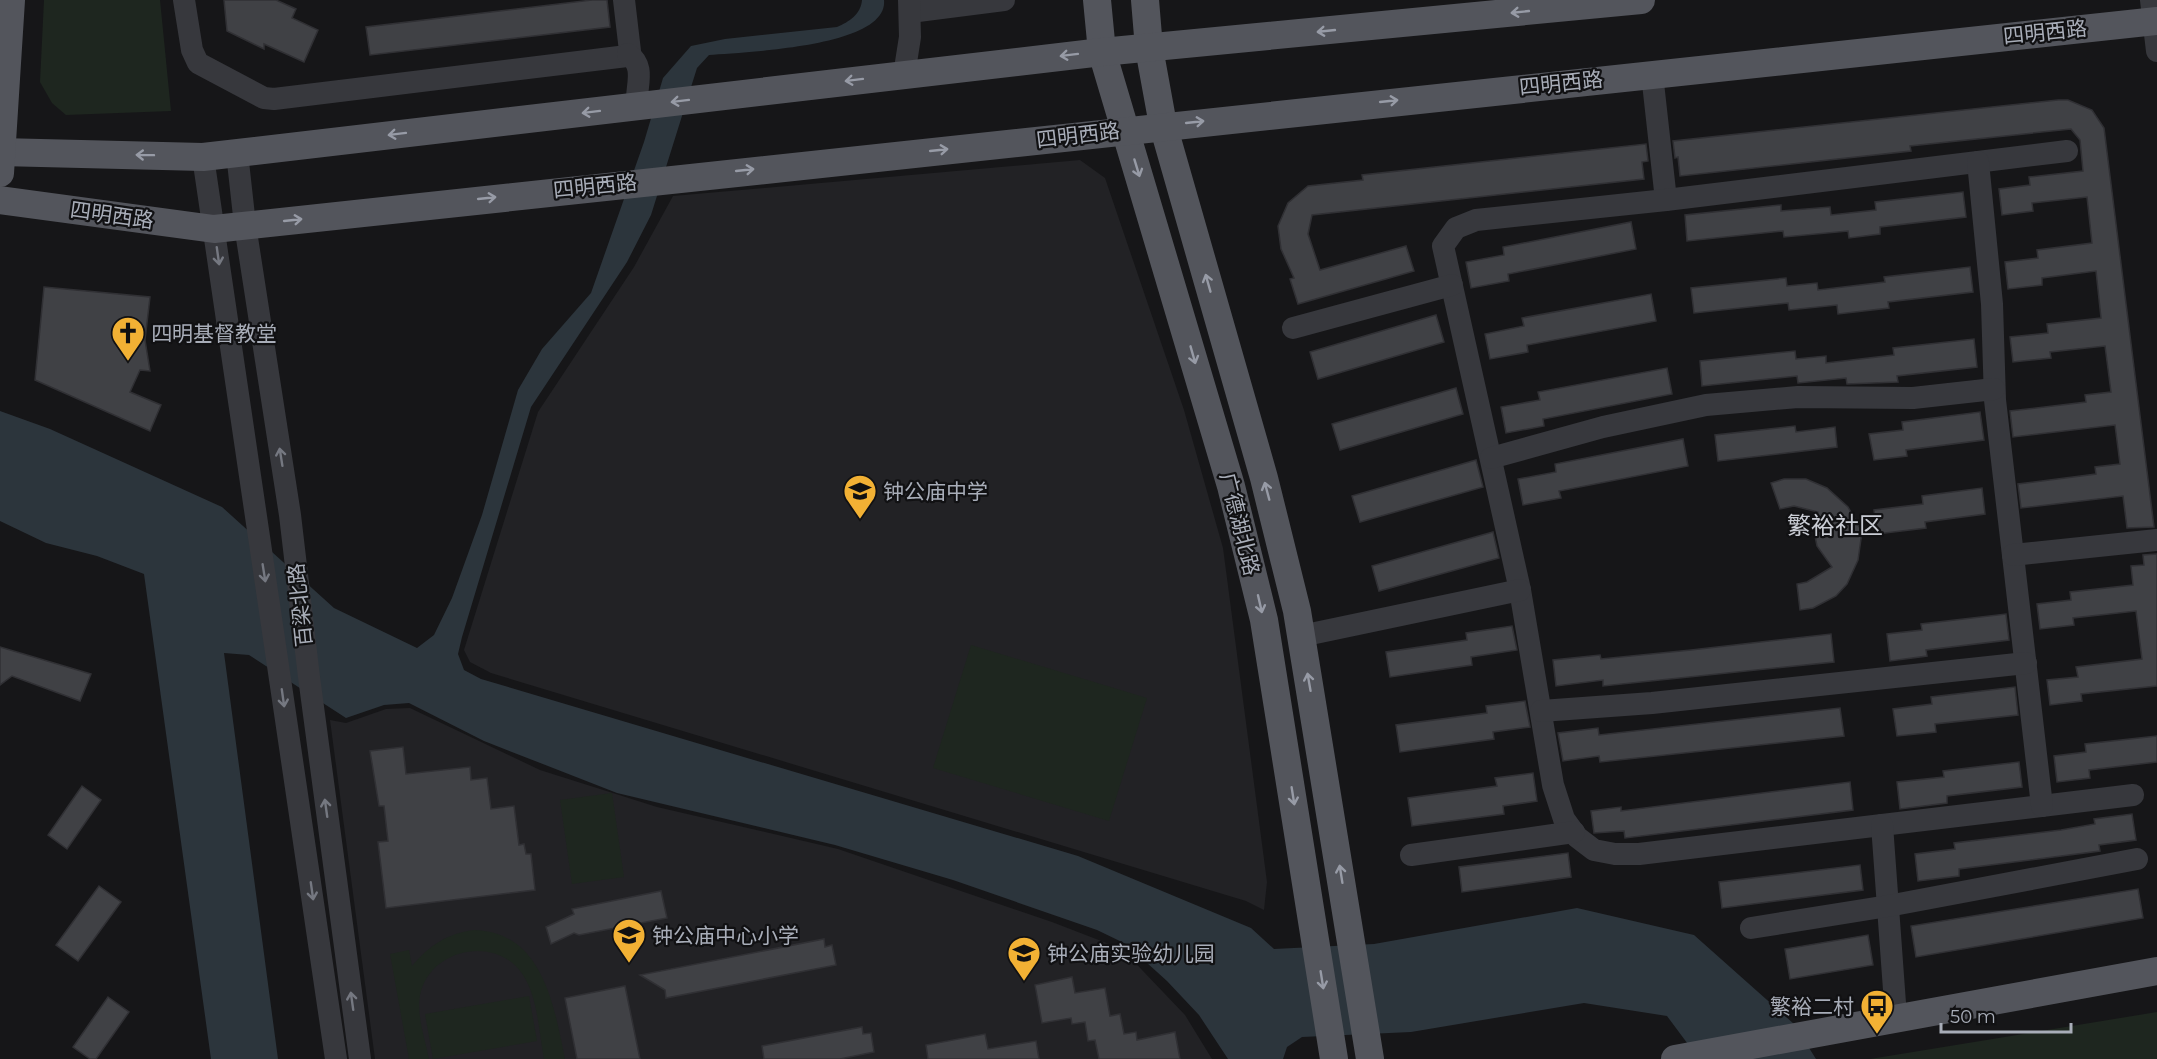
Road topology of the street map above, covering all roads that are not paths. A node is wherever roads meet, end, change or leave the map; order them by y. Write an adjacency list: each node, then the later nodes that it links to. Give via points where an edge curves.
1 (11, 0): 22 (main road)
2 (184, 0): 13 (street, via 192,50 198,63 274,99)
3 (624, 0): 13 (street)
4 (1004, 0): 8 (street)
5 (1097, 0): 12 (main road, 广德湖北路)
6 (1145, 0): 10 (main road, 广德湖北路)
7 (1641, 0): 10 (main road, one-way to 10)
8 (910, 6): 15 (street)
9 (2154, 14): 11 (street); 14 (main road, 四明西路)
10 (1149, 48): 12 (main road); 17 (main road, 广德湖北路)
11 (2157, 51)
12 (1102, 52): 15 (main road, one-way to 15); 18 (main road, 广德湖北路)
13 (628, 54): 16 (street, via 636,59 641,71 636,94)
14 (1652, 74): 17 (main road, 四明西路, one-way to 14); 25 (street)
15 (904, 75): 16 (main road, one-way to 16)
16 (643, 106): 20 (main road, one-way to 20)
17 (1163, 125): 18 (main road, 四明西路); 35 (main road, 广德湖北路, one-way to 17, via 1264,478)
18 (1126, 129): 26 (main road, 四明西路, one-way to 18); 50 (main road, 广德湖北路, one-way to 50, via 1231,486 1264,620)
19 (2067, 151): 23 (street)
20 (237, 153): 21 (main road); 26 (street, 百梁北路)
21 (203, 157): 22 (main road, one-way to 22); 27 (street, 百梁北路)
22 (0, 159)
23 (1978, 162): 25 (street); 30 (street, via 1992,304)
24 (0, 200): 27 (main road, 四明西路)
25 (1666, 200): 28 (street, via 1476,220 1456,228 1443,246)
26 (245, 225): 27 (main road, 四明西路); 49 (street, 百梁北路, one-way to 26, via 290,515)
27 (214, 229): 48 (street, 百梁北路, one-way to 48)
28 (1452, 285): 29 (street); 31 (street)
29 (1293, 328)
30 (1994, 388): 31 (street, via 1913,399 1798,397 1706,405 1603,427); 33 (street)
31 (1491, 458): 34 (street)
32 (2157, 540): 33 (street)
33 (2013, 555): 36 (street)
34 (1520, 590): 35 (street); 37 (street)
35 (1301, 636): 51 (main road, 广德湖北路, one-way to 35)
36 (2025, 663): 37 (street, via 1663,702); 39 (street)
37 (1541, 711): 41 (street, via 1553,785 1564,819)
38 (2133, 795): 39 (street)
39 (2042, 806): 40 (street)
40 (1882, 825): 41 (street, via 1639,854 1594,850); 44 (street)
41 (1574, 832): 42 (street)
42 (1411, 855)
43 (2137, 859): 44 (street)
44 (1888, 906): 45 (street); 47 (street)
45 (1751, 928)
46 (2157, 971): 47 (main road)
47 (1896, 1017): 52 (main road)
48 (336, 1059)
49 (360, 1059)
50 (1334, 1059)
51 (1370, 1059)
52 (1675, 1059)

